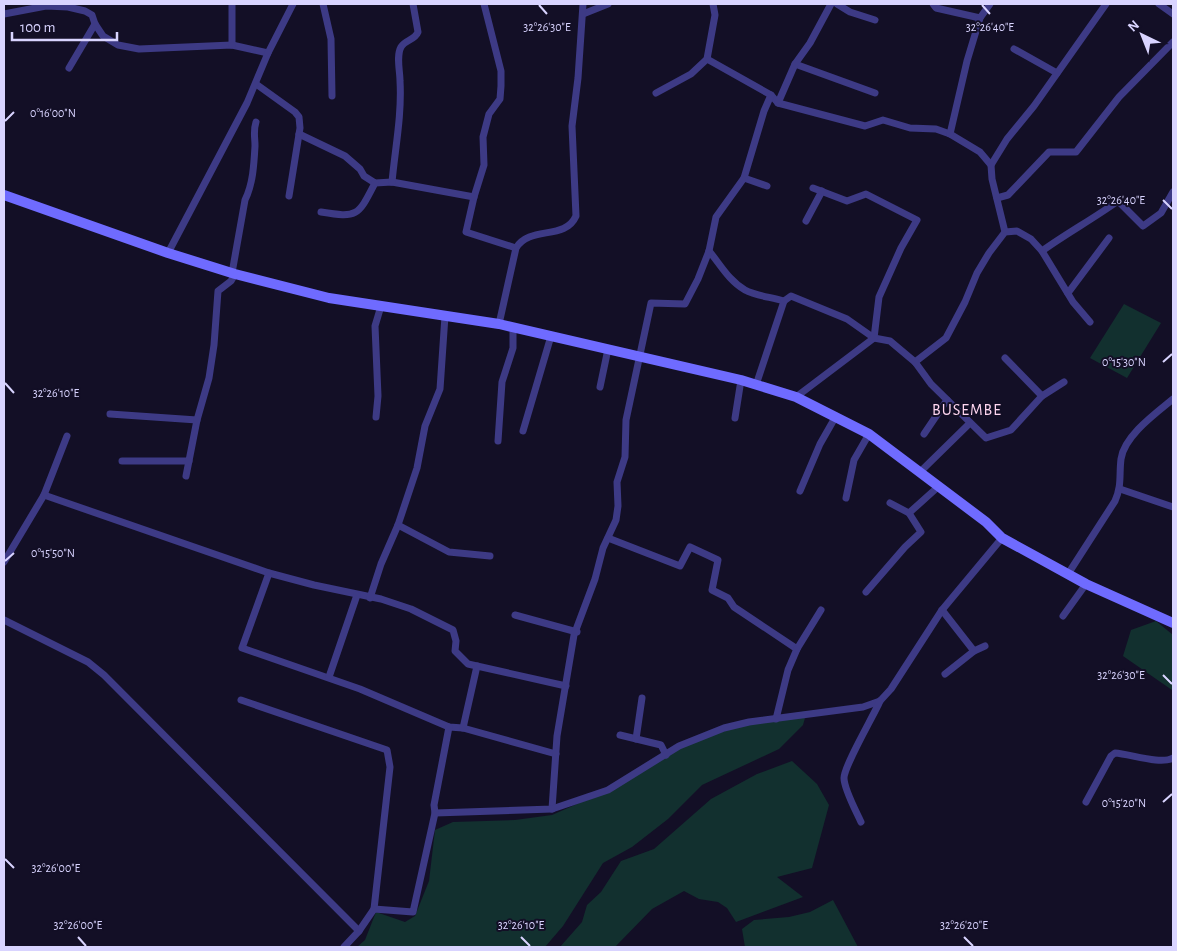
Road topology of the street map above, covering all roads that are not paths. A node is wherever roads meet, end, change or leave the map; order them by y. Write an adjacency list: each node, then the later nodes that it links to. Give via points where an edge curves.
1 (232, 4): 21 (street)
2 (293, 4): 23 (street)
3 (323, 4): 32 (street, via 331,39)
4 (413, 4): 39 (street, via 418,32 402,45 398,63 400,97)
5 (484, 4): 47 (street, via 501,71 501,86 500,99 489,114 483,136 484,165)
6 (583, 4): 15 (street)
7 (608, 4): 15 (street)
8 (713, 4): 24 (street, via 715,15)
9 (832, 4): 18 (street); 25 (street)
10 (932, 4): 17 (street, via 936,8)
11 (990, 4): 17 (street)
12 (1106, 4): 27 (street)
13 (1158, 4): 16 (street)
14 (4, 14): 19 (street, via 46,6 68,7 92,15)
15 (583, 14): 53 (street, via 572,126 576,216 569,227 533,234)
16 (1173, 14)
17 (980, 18): 36 (street)
18 (875, 20)
19 (95, 24): 21 (street, via 102,36 118,46 139,49); 26 (street)
20 (1173, 42): 48 (street, via 1119,97 1076,152 1049,152 1008,195)
21 (232, 45): 23 (street)
22 (1014, 49): 27 (street)
23 (268, 53): 28 (street)
24 (707, 59): 29 (street, via 691,74); 31 (street)
25 (795, 64): 30 (street); 33 (street)
26 (69, 68)
27 (1057, 73): 37 (street)
28 (256, 84): 35 (street, via 295,112 299,117); 56 (street)
29 (656, 93)
30 (875, 93)
31 (771, 95): 33 (street); 38 (street)
32 (332, 96)
33 (778, 104): 36 (street, via 865,126 883,120)
34 (256, 122): 57 (street, via 250,190 245,200)
35 (298, 134): 40 (street, via 345,156); 46 (street)
36 (950, 134): 37 (street, via 980,152)
37 (991, 165): 48 (street)
38 (744, 178): 41 (street); 54 (street, via 716,217)
39 (392, 182): 40 (street); 47 (street)
40 (375, 184): 49 (street, via 363,208 354,215)
41 (767, 186)
42 (813, 188): 43 (street)
43 (822, 191): 50 (street); 66 (street, via 847,201 866,194 917,220 879,297)
44 (1173, 192): 55 (street, via 1161,213 1144,226 1118,202)
45 (4, 194): 56 (street)
46 (288, 196)
47 (474, 197): 53 (street, via 466,232)
48 (997, 198): 51 (street)
49 (321, 212)
50 (806, 220)
51 (1005, 232): 55 (street, via 1017,231); 70 (street, via 977,273 946,338)
52 (1109, 238): 58 (street)
53 (516, 248): 63 (street)
54 (709, 251): 59 (street, via 731,280 746,291); 68 (street, via 685,304 651,302)
55 (1042, 251): 58 (street)
56 (168, 253): 57 (street)
57 (234, 274): 60 (street, via 329,298); 83 (street, via 231,282 218,291 209,378)
58 (1068, 293): 62 (street)
59 (784, 301): 66 (street, via 790,296 801,299 847,319); 73 (street)
60 (381, 306): 61 (street); 81 (street, via 375,326)
61 (445, 316): 63 (street); 102 (street, via 440,389 425,426 417,468)
62 (1090, 322)
63 (499, 324): 64 (street)
64 (513, 327): 65 (street); 89 (street, via 514,348 502,382)
65 (551, 336): 67 (street); 85 (street)
66 (874, 338): 70 (street, via 890,341); 76 (street)
67 (608, 349): 68 (street); 74 (street)
68 (639, 356): 71 (street); 103 (street, via 626,420 625,457 617,482 616,520)
69 (1005, 358): 75 (street)
70 (915, 362): 78 (street)
71 (741, 380): 73 (street); 82 (street)
72 (1064, 382): 75 (street)
73 (756, 385): 76 (street)
74 (600, 387)
75 (1042, 396): 84 (street, via 1011,430 986,438)
76 (796, 397): 80 (street)
77 (1173, 399): 95 (street, via 1127,444 1121,458)
78 (947, 400): 84 (street); 87 (street)
79 (110, 414): 83 (street)
80 (836, 416): 86 (street); 96 (street)
81 (376, 417)
82 (735, 418)
83 (198, 420): 91 (street)
84 (970, 423): 92 (street)
85 (523, 431)
86 (869, 434): 92 (street); 98 (street, via 854,460)
87 (924, 434)
88 (68, 436): 97 (street)
89 (498, 441)
90 (122, 461): 91 (street)
91 (189, 461): 93 (street)
92 (920, 472): 94 (street)
93 (186, 476)
94 (939, 486): 101 (street); 104 (street)
95 (1120, 488): 100 (street); 108 (street)
96 (800, 491)
97 (44, 495): 106 (street); 107 (street)
98 (846, 498)
99 (890, 503): 101 (street)
100 (1173, 507)
101 (909, 513): 110 (street, via 921,532)
102 (398, 525): 105 (street, via 449,552); 112 (street)
103 (608, 538): 119 (street); 121 (street, via 680,566 690,547 718,560 712,590)
104 (1002, 538): 108 (street); 114 (street)
105 (490, 556)
106 (4, 562)
107 (269, 573): 111 (street); 125 (street, via 242,648)
108 (1068, 574): 109 (street)
109 (1086, 584): 116 (street); 118 (street)
110 (866, 592)
111 (357, 594): 112 (street); 125 (street)
112 (370, 598): 123 (street, via 411,610 453,630 454,651 468,664)
113 (821, 610): 121 (street)
114 (942, 610): 122 (street); 129 (street)
115 (515, 615): 119 (street)
116 (1063, 616)
117 (4, 620): 143 (street, via 88,662 104,675)
118 (1173, 623)
119 (577, 632): 126 (street)
120 (985, 646): 122 (street)
121 (798, 649): 130 (street, via 788,670)
122 (974, 650): 124 (street)
123 (477, 666): 126 (street); 132 (street)
124 (945, 674)
125 (330, 677): 131 (street)
126 (566, 686): 135 (street)
127 (642, 698): 134 (street)
128 (241, 700): 142 (street, via 387,750 390,767)
129 (880, 701): 130 (street, via 862,707); 141 (street, via 844,778)
130 (776, 719): 136 (street, via 724,728)
131 (448, 727): 132 (street); 140 (street)
132 (463, 728): 135 (street)
133 (620, 735): 134 (street)
134 (636, 739): 136 (street, via 661,745)
135 (556, 754): 139 (street)
136 (666, 754): 139 (street, via 608,790)
137 (1173, 758): 138 (street, via 1156,760 1115,753)
138 (1086, 802)
139 (552, 809): 140 (street)
140 (435, 813): 142 (street, via 413,912)
141 (861, 822)
142 (374, 909): 143 (street)
143 (359, 931): 144 (street)
144 (344, 947)

